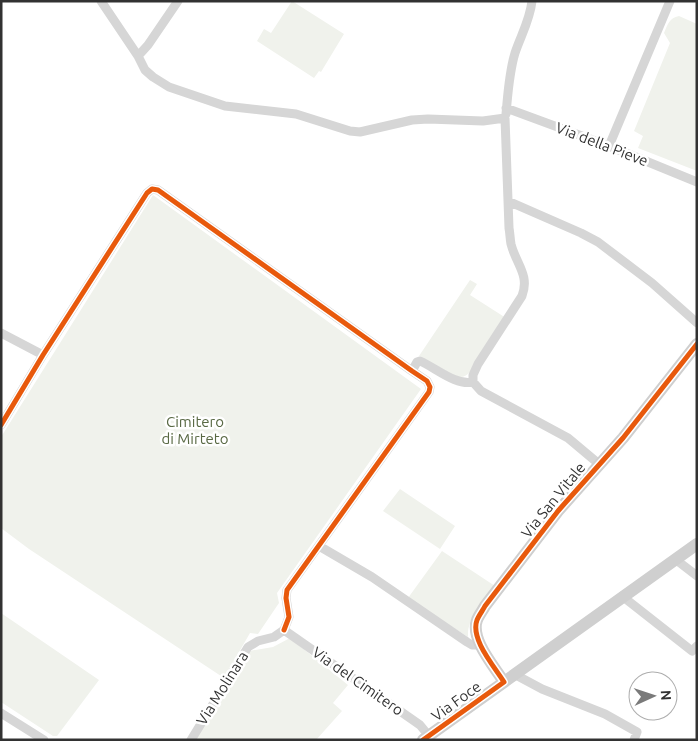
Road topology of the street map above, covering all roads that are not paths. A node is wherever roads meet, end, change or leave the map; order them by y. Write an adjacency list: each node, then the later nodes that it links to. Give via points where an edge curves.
1 (101, 1): 5 (street)
2 (178, 1): 5 (street)
3 (532, 1): 6 (street, via 530,16 510,71)
4 (670, 1): 7 (street)
5 (138, 56): 6 (street, via 145,70 168,87 225,106 296,114 350,131 360,132 412,120 483,121)
6 (506, 113): 7 (street, Via della Pieve); 9 (street)
7 (609, 146): 8 (street, Via della Pieve)
8 (697, 182)
9 (508, 201): 10 (street, via 598,242); 15 (street, via 511,244 525,287 478,364)
10 (697, 323)
11 (1, 333): 13 (street)
12 (697, 344): 17 (street, Via San Vitale)
13 (43, 355): 14 (street, via 152,189 158,190); 16 (street)
14 (412, 370): 15 (street, via 420,361 463,383); 19 (street, via 427,381 429,392)
15 (473, 382): 17 (street, via 481,391 568,438)
16 (1, 425)
17 (599, 464): 24 (street, Via San Vitale, via 558,511 485,606 476,621)
18 (697, 544): 20 (street, Via Foce)
19 (319, 546): 23 (street, via 287,590 289,617); 24 (street, via 467,642)
20 (675, 559): 21 (street); 22 (street, Via Foce)
21 (697, 576)
22 (622, 596): 25 (street, via 692,650); 26 (street, Via Foce)
23 (284, 630): 28 (street, Via del Cimitero, via 420,725); 30 (street, Via Molinara, via 248,647)
24 (480, 645): 26 (street, Via San Vitale)
25 (697, 646)
26 (509, 678): 28 (street, Via Foce); 31 (street, via 605,714 637,732)
27 (1, 713): 29 (street)
28 (426, 738)
29 (44, 740)
30 (191, 740)
31 (634, 740)

